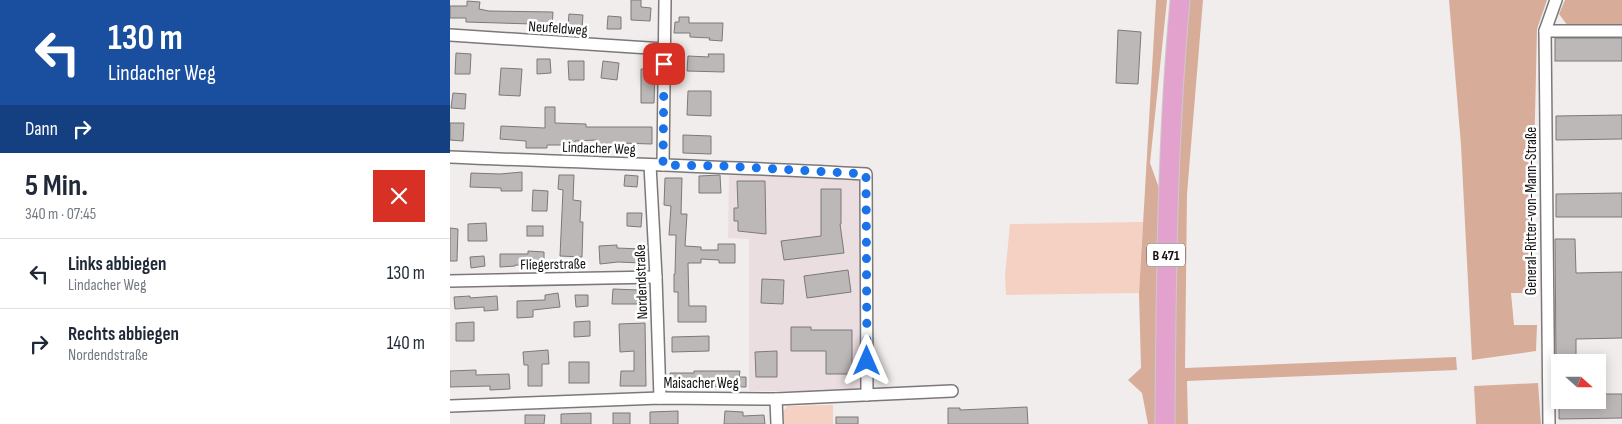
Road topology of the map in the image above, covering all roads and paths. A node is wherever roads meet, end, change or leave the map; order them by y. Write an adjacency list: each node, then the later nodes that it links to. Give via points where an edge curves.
1 (665, 0): 7 (street)
2 (1556, 0): 4 (street, General-Ritter-von-Mann-Straße)
3 (1178, 3): 19 (highway, B 471, via 1167,231)
4 (1545, 31): 5 (street); 20 (street, General-Ritter-von-Mann-Straße)
5 (1622, 31)
6 (450, 35): 7 (street, Neufeldweg)
7 (664, 49): 10 (street)
8 (450, 157): 9 (street, Lindacher Weg)
9 (650, 165): 10 (street, Lindacher Weg); 11 (street, Nordendstraße)
10 (663, 165): 14 (street, Lindacher Weg, via 866,174)
11 (656, 277): 12 (street, Fliegerstraße); 15 (street, Nordendstraße)
12 (450, 281)
13 (952, 391): 14 (street, Maisacher Weg)
14 (868, 395): 16 (street, Maisacher Weg)
15 (660, 398): 16 (street, Maisacher Weg); 17 (street, Maisacher Weg)
16 (776, 399): 18 (street)
17 (450, 406)
18 (777, 424)
19 (1165, 424)
20 (1549, 424)

